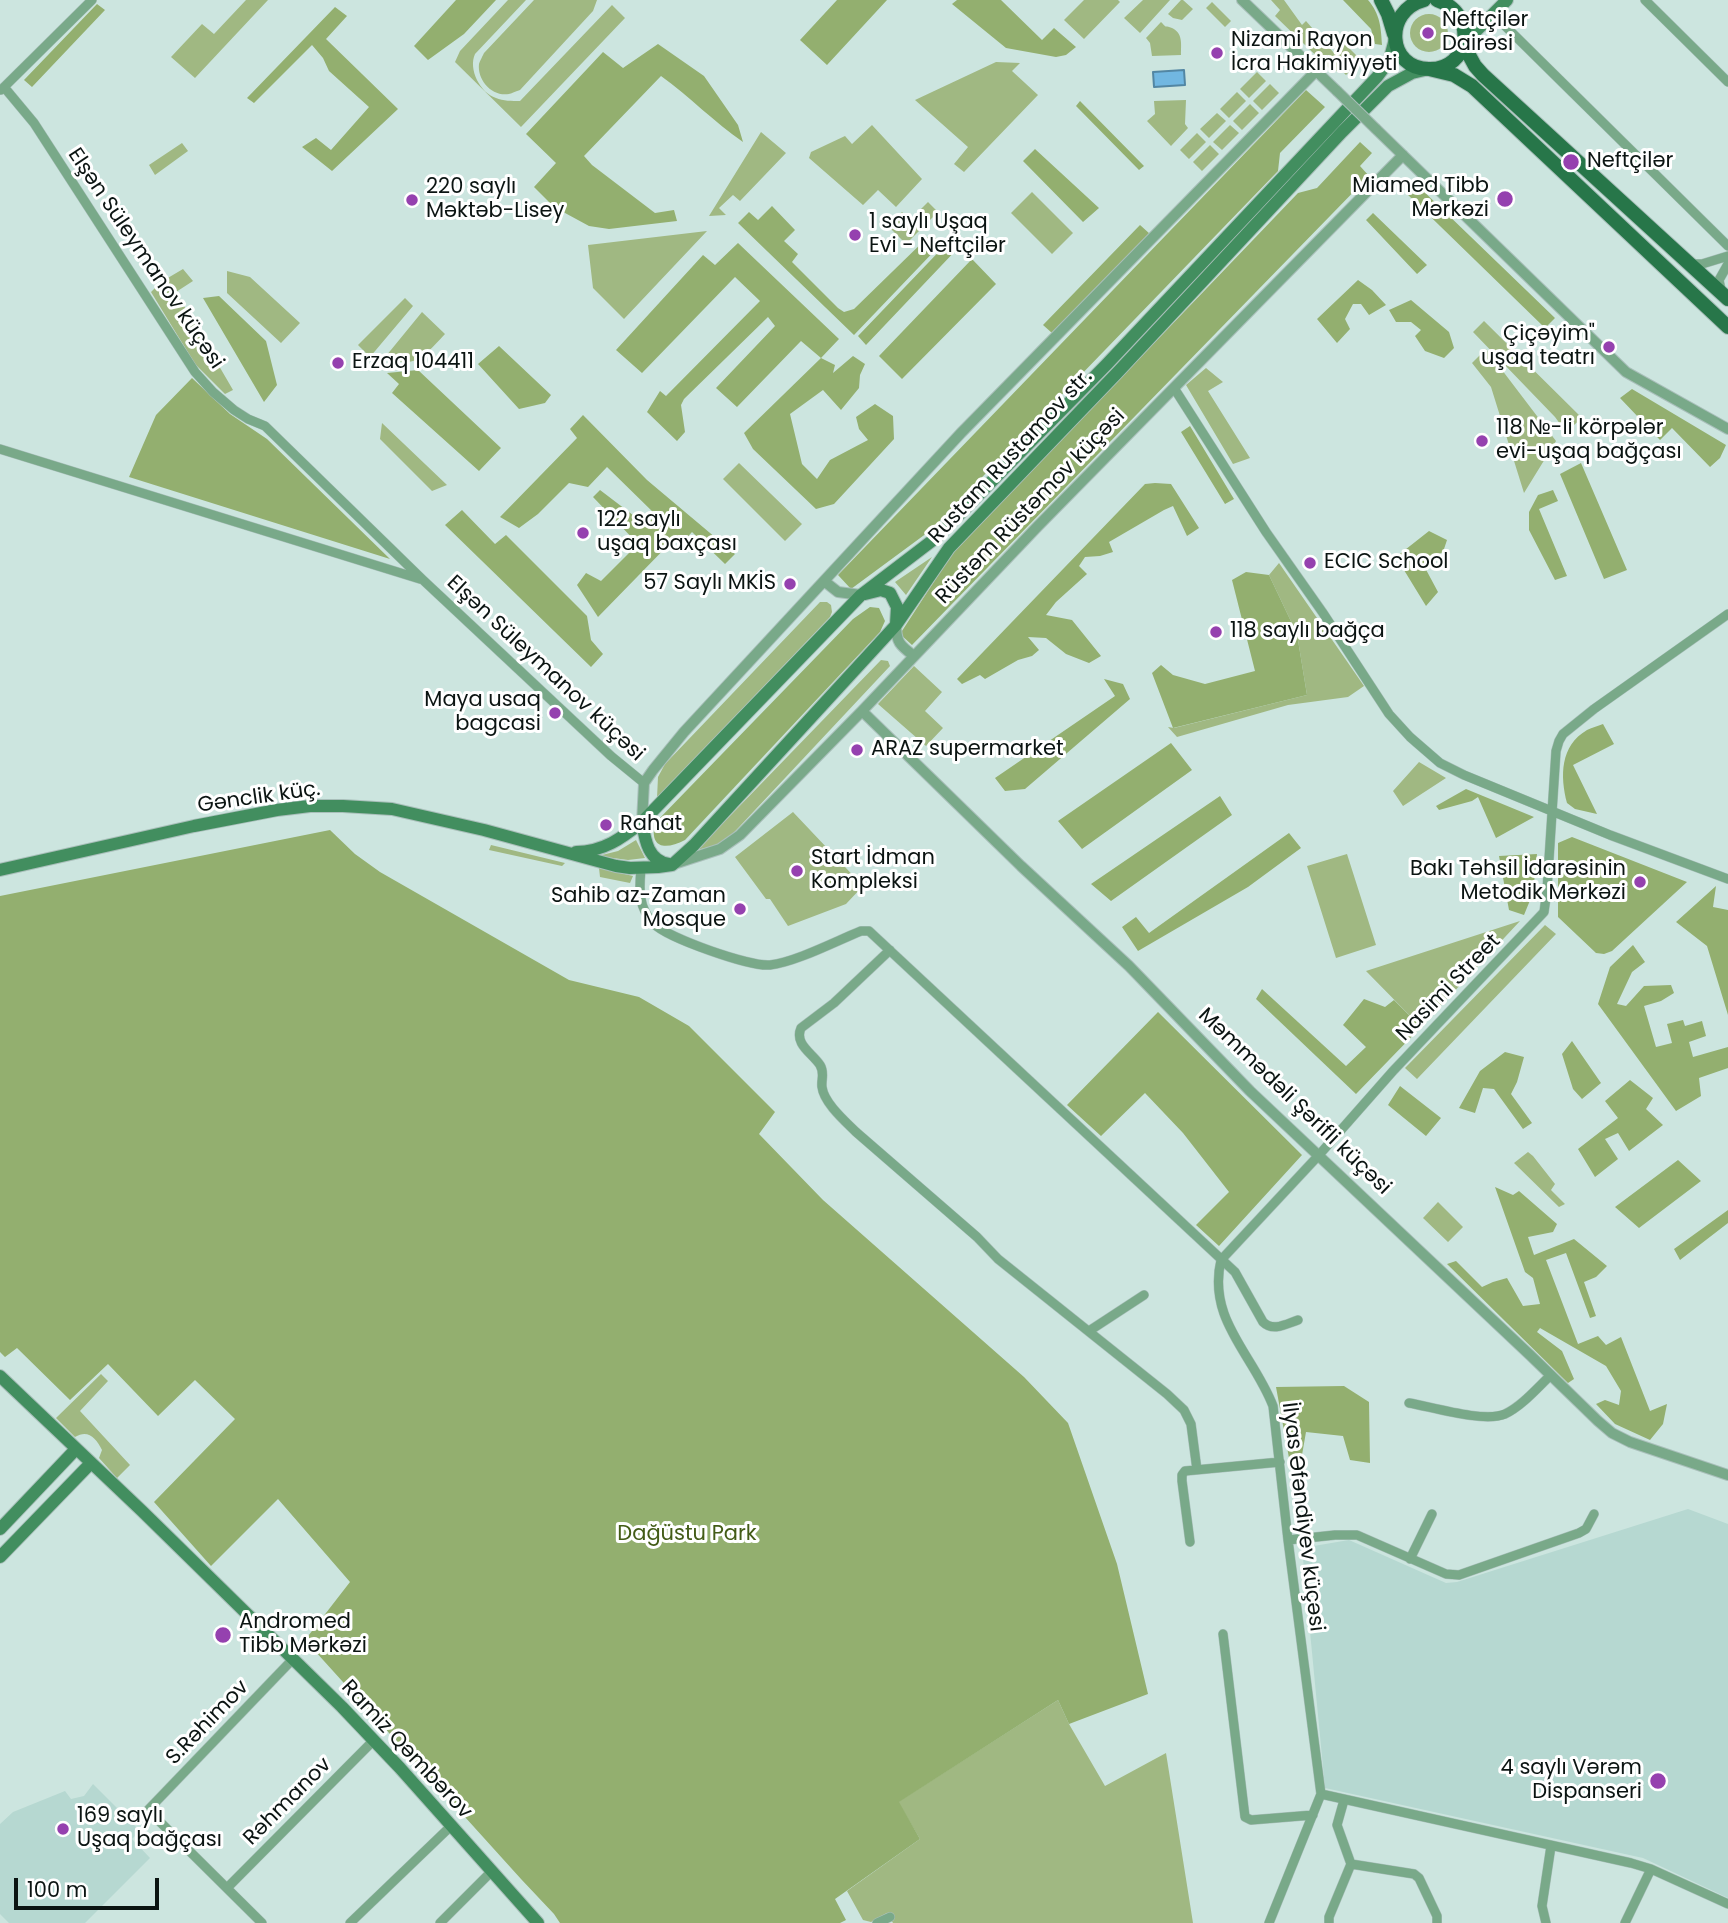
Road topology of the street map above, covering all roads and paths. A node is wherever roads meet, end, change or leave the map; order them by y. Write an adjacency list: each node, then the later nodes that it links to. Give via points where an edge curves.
1 (92, 0): 14 (street)
2 (1242, 0): 12 (street)
3 (1381, 0): 9 (main road)
4 (1424, 0): 9 (main road, via 1406,8 1399,17)
5 (1437, 0): 10 (main road, via 1460,16)
6 (1507, 0): 8 (main road)
7 (1645, 0): 13 (street)
8 (1493, 14): 10 (main road); 16 (street)
9 (1395, 39): 11 (main road, via 1406,60); 27 (main road, Rustam Rustamov str., via 1389,61 1377,77 1107,364 937,537)
10 (1463, 44): 11 (main road, via 1449,63); 18 (main road, via 1483,75)
11 (1429, 69): 21 (main road, via 1454,75 1472,86); 29 (main road, Rustam Rustamov str., via 1388,86 1342,132 949,548)
12 (1316, 71): 15 (street, bridge); 26 (street, via 961,433)
13 (1728, 82)
14 (2, 89): 25 (street, Elşən Süleymanov küçəsi, via 34,123 195,372 234,410 265,426)
15 (1403, 155): 22 (street, Rüstəm Rüstəmov küçəsi); 23 (street, via 1626,372)
16 (1728, 246)
17 (1728, 257): 18 (street)
18 (1691, 264): 20 (main road)
19 (1728, 264): 20 (street, via 1719,280)
20 (1726, 297)
21 (1728, 327)
22 (1174, 388): 30 (street, Rüstəm Rüstəmov küçəsi); 33 (street, via 1399,726 1440,763)
23 (1728, 429)
24 (0, 449): 25 (street, Elşən Süleymanov küçəsi)
25 (423, 580): 32 (street, Elşən Süleymanov küçəsi)
26 (824, 582): 27 (street, via 838,592); 32 (street, via 684,732)
27 (861, 595): 29 (main road, via 881,590 890,593 897,607); 34 (main road, Rustam Rustamov str.)
28 (1728, 614): 33 (street, Nasimi Street, via 1563,734 1556,751)
29 (896, 625): 30 (street, via 899,643); 36 (main road, Rustam Rustamov str.)
30 (914, 656): 31 (street, Rüstəm Rüstəmov küçəsi)
31 (862, 711): 36 (street, Rüstəm Rüstəmov küçəsi, via 740,835 720,849); 41 (street, Məmmədəli Şərifli küçəsi)
32 (644, 783): 34 (street)
33 (1552, 810): 39 (street); 41 (street, Nasimi Street, via 1544,912)
34 (642, 822): 35 (main road, Rustam Rustamov str., via 609,845); 36 (main road, via 646,844 655,859)
35 (566, 851): 37 (main road, Gənclik küç.); 38 (main road, Gənclik küç., via 392,809 310,806)
36 (672, 864): 37 (main road)
37 (635, 868): 40 (street, via 642,904 654,924 667,934 747,963 784,962 861,931 869,931)
38 (0, 870)
39 (1728, 879)
40 (890, 950): 42 (street); 45 (street, via 798,1034 824,1072 824,1094 856,1132 998,1259)
41 (1319, 1155): 42 (street); 46 (street, Məmmədəli Şərifli küçəsi)
42 (1221, 1260): 44 (street, via 1235,1272 1268,1327); 50 (street, İlyas Əfəndiyev küçəsi, via 1217,1278 1223,1314 1273,1406)
43 (1144, 1295): 45 (street)
44 (1298, 1320)
45 (1089, 1331): 52 (street, via 1184,1410 1191,1424)
46 (1551, 1375): 48 (street, via 1505,1414 1488,1418); 53 (street, Məmmədəli Şərifli küçəsi, via 1612,1433)
47 (0, 1376): 49 (main road, Ramiz Qəmbərov)
48 (1409, 1403)
49 (76, 1449): 51 (main road, Ramiz Qəmbərov); 56 (main road)
50 (1280, 1461): 52 (street); 57 (street, İlyas Əfəndiyev küçəsi)
51 (91, 1463): 59 (main road); 62 (main road, Ramiz Qəmbərov)
52 (1197, 1470): 58 (street, via 1182,1475)
53 (1728, 1475)
54 (1432, 1514): 60 (street)
55 (1594, 1514): 60 (street, via 1579,1533 1459,1575)
56 (0, 1529)
57 (1288, 1540): 60 (street, via 1357,1535); 64 (street, İlyas Əfəndiyev küçəsi)
58 (1190, 1542)
59 (0, 1557)
60 (1410, 1559)
61 (1223, 1634): 66 (street, via 1245,1817 1251,1821)
62 (292, 1660): 63 (main road, Ramiz Qəmbərov); 72 (street, S.Rəhimov, via 148,1810)
63 (374, 1740): 67 (main road, Ramiz Qəmbərov); 72 (street, Rəhmanov)
64 (1321, 1794): 65 (street); 66 (street, İlyas Əfəndiyev küçəsi)
65 (1344, 1800): 68 (street); 69 (street, via 1337,1825)
66 (1314, 1815): 80 (street, İlyas Əfəndiyev küçəsi)
67 (451, 1826): 71 (main road, Ramiz Qəmbərov); 76 (street)
68 (1551, 1846): 70 (street); 83 (street, via 1542,1906)
69 (1351, 1864): 81 (street); 82 (street, via 1414,1874)
70 (1651, 1869): 73 (street); 84 (street)
71 (491, 1872): 77 (street); 78 (main road, Ramiz Qəmbərov)
72 (227, 1888): 75 (street)
73 (1728, 1904)
74 (890, 1917): 79 (street)
75 (262, 1923)
76 (350, 1923)
77 (440, 1923)
78 (538, 1923)
79 (877, 1923)
80 (1269, 1923)
81 (1329, 1923)
82 (1437, 1923)
83 (1546, 1923)
84 (1625, 1923)

